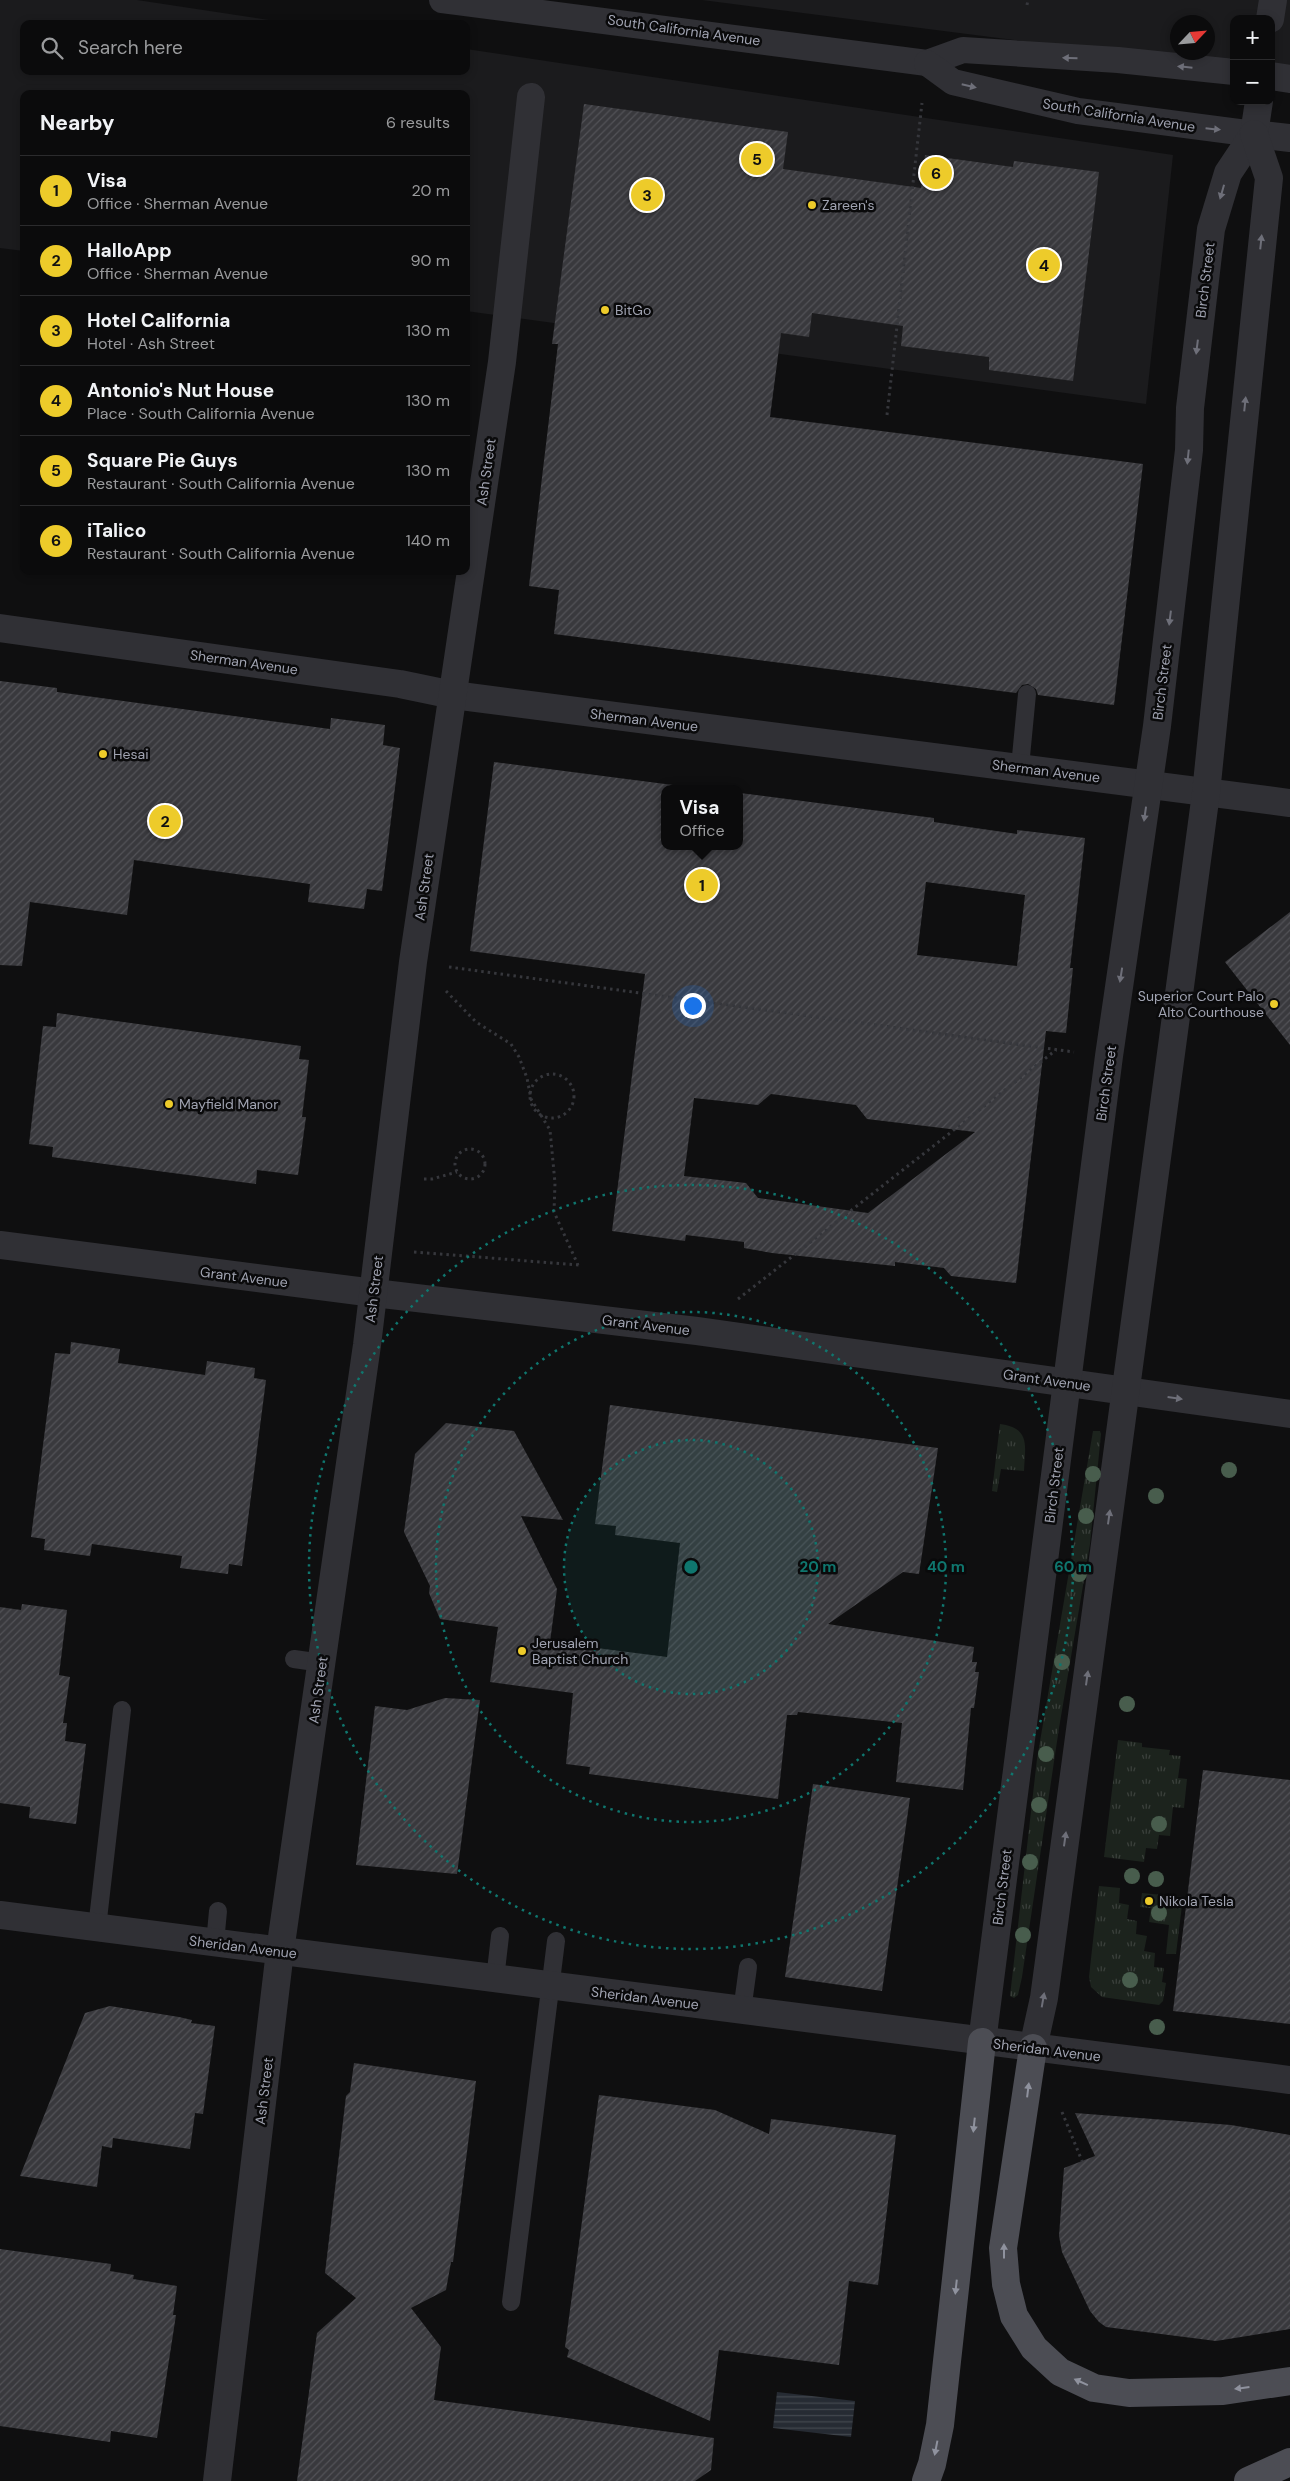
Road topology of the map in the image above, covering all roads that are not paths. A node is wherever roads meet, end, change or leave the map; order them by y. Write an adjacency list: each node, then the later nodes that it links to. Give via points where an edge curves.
1 (442, 0): 4 (street, South California Avenue)
2 (1272, 0): 3 (street)
3 (1270, 15)
4 (927, 63): 5 (street, South California Avenue, one-way to 4, via 1118,60 962,50); 10 (street, South California Avenue, one-way to 10, via 953,82 1078,111)
5 (1230, 72)
6 (1275, 77): 7 (street)
7 (1290, 79)
8 (530, 97): 14 (street, Ash Street, via 502,362)
9 (1258, 105): 10 (street, Birch Street)
10 (1254, 134): 11 (street, South California Avenue); 16 (street, Birch Street, one-way to 16, via 1228,173 1211,229 1190,408 1189,450); 17 (street, Birch Street, one-way to 10, via 1269,178)
11 (1290, 138)
12 (0, 628): 14 (street, Sherman Avenue, via 400,684)
13 (1027, 694): 15 (lane)
14 (453, 695): 15 (street, Sherman Avenue); 20 (street, Ash Street, via 413,962)
15 (1020, 767): 16 (street, Sherman Avenue)
16 (1149, 785): 17 (street, Sherman Avenue); 21 (street, Birch Street, one-way to 21, via 1109,1056)
17 (1206, 793): 18 (street, Sherman Avenue); 22 (street, Birch Street)
18 (1290, 803)
19 (0, 1245): 20 (street, Grant Avenue)
20 (374, 1293): 21 (street, Grant Avenue, via 697,1331); 25 (street, Ash Street)
21 (1067, 1383): 22 (street, Grant Avenue); 38 (street, Birch Street)
22 (1127, 1391): 23 (street, Grant Avenue, one-way to 23); 39 (street, Birch Street, one-way to 22, via 1044,1998)
23 (1290, 1414)
24 (294, 1659): 25 (lane)
25 (322, 1663): 33 (street, Ash Street)
26 (122, 1710): 29 (lane)
27 (218, 1911): 32 (lane)
28 (0, 1915): 29 (street, Sheridan Avenue)
29 (97, 1928): 32 (street, Sheridan Avenue)
30 (500, 1936): 35 (lane)
31 (556, 1941): 36 (lane)
32 (215, 1943): 33 (street, Sheridan Avenue)
33 (280, 1951): 35 (street, Sheridan Avenue); 44 (street, Ash Street)
34 (748, 1967): 37 (lane)
35 (495, 1979): 36 (street, Sheridan Avenue)
36 (549, 1986): 37 (street, Sheridan Avenue); 41 (lane)
37 (742, 2011): 38 (street, Sheridan Avenue)
38 (982, 2042): 39 (street, Sheridan Avenue); 45 (main road, one-way to 45, via 940,2425)
39 (1033, 2048): 40 (street, Sheridan Avenue); 42 (main road, one-way to 39, via 1223,2391 1130,2393 1094,2388 1060,2372 1034,2348 1014,2316 1006,2284 1003,2248)
40 (1290, 2080)
41 (511, 2302)
42 (1290, 2381)
43 (1290, 2462): 46 (main road)
44 (217, 2481)
45 (926, 2481)
46 (1248, 2481)

